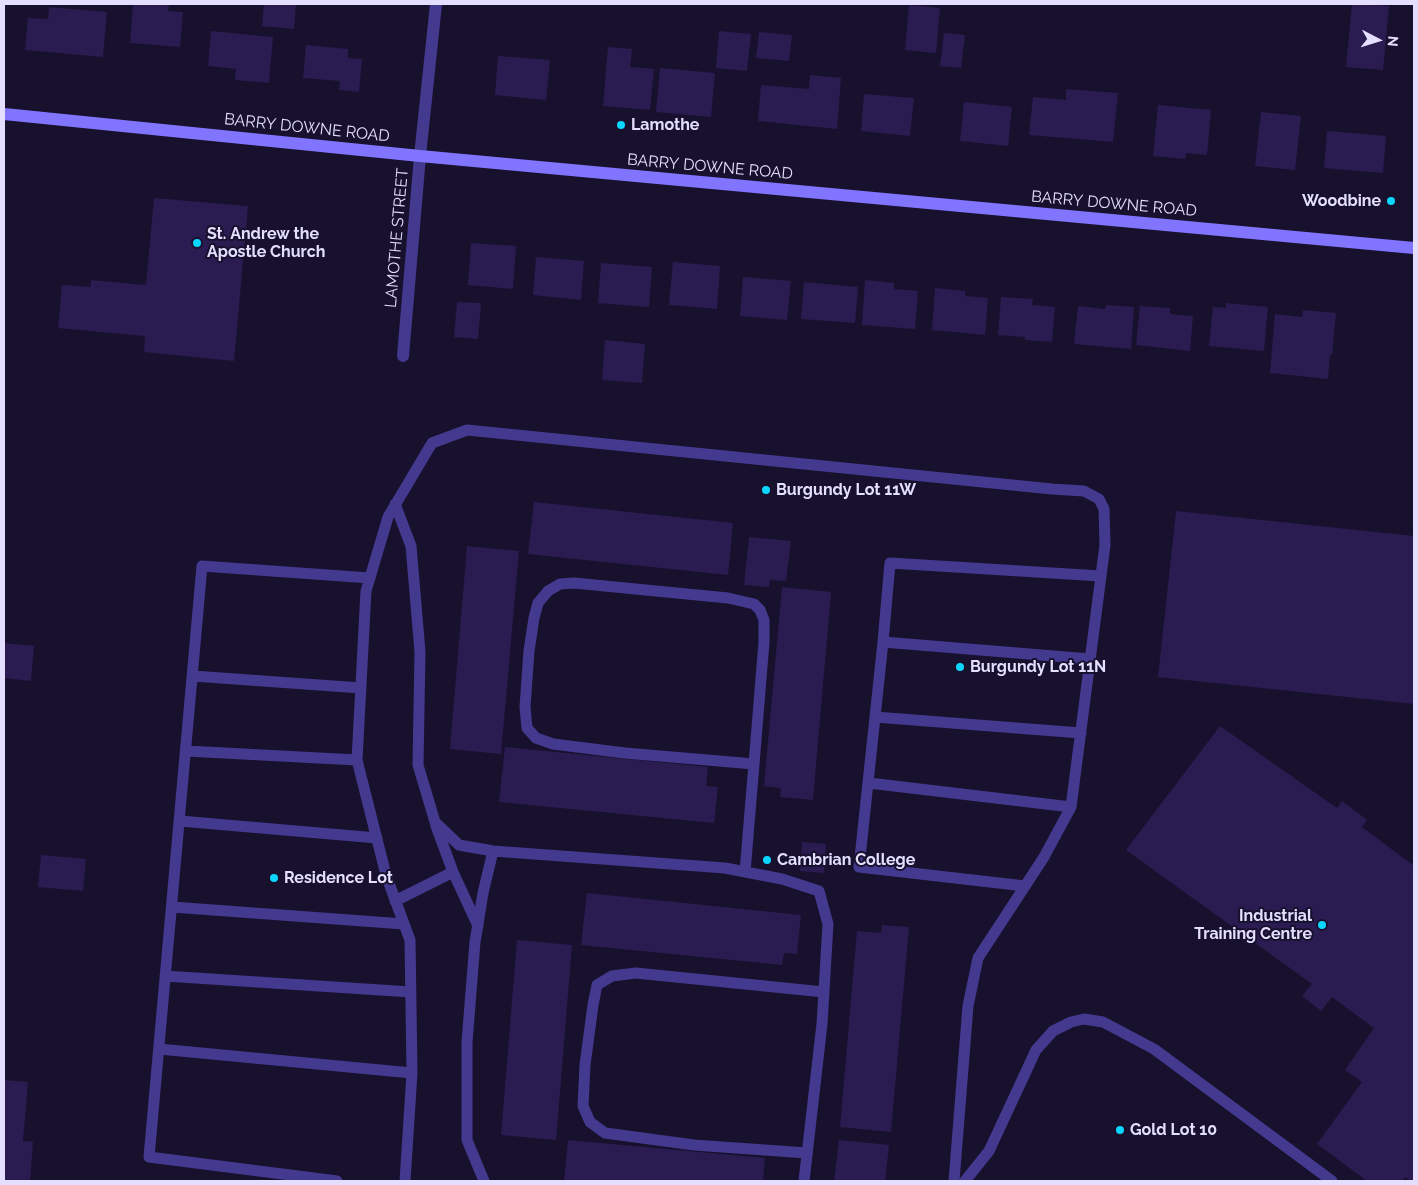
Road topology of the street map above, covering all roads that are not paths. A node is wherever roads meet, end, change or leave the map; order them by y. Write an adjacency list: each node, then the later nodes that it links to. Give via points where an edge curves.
1 (436, 4): 3 (street, LAMOTHE STREET)
2 (4, 114): 3 (main road, BARRY DOWNE ROAD)
3 (420, 156): 4 (main road, BARRY DOWNE ROAD); 5 (street, LAMOTHE STREET)
4 (1414, 248)
5 (403, 356)
6 (395, 504): 7 (lane, via 432,443 467,430 1084,491 1098,500 1104,509 1105,545); 8 (lane); 21 (lane, via 411,546 420,652 418,766)
7 (1101, 576): 9 (lane, via 890,563); 10 (lane)
8 (370, 578): 11 (lane, via 202,566); 12 (lane, via 366,590)
9 (884, 642): 10 (lane); 13 (lane)
10 (1090, 659): 14 (lane)
11 (193, 676): 12 (lane); 15 (lane)
12 (361, 688): 16 (lane)
13 (875, 717): 14 (lane); 18 (lane)
14 (1081, 733): 19 (lane)
15 (186, 751): 16 (lane); 20 (lane)
16 (357, 760): 22 (lane)
17 (754, 764): 17 (lane, via 764,642 764,620 754,604 728,598 574,583 560,584 548,591 538,603 529,651 525,707 527,728 536,738 553,744 625,753); 25 (lane)
18 (869, 782): 19 (lane); 26 (lane, via 859,867)
19 (1071, 806): 26 (lane)
20 (180, 821): 22 (lane); 28 (lane)
21 (435, 822): 23 (lane, via 459,845); 24 (lane)
22 (377, 838): 27 (lane)
23 (494, 851): 25 (lane); 30 (lane)
24 (453, 872): 27 (lane); 30 (lane)
25 (745, 872): 33 (lane, via 819,890 828,924)
26 (1025, 886): 41 (lane, via 978,958 968,1006)
27 (395, 901): 29 (lane)
28 (172, 907): 29 (lane); 31 (lane)
29 (404, 924): 32 (lane, via 410,940)
30 (478, 926): 39 (lane, via 467,1042 467,1140)
31 (165, 976): 32 (lane); 34 (lane)
32 (411, 992): 35 (lane)
33 (824, 992): 36 (lane); 36 (lane, via 636,973 612,976 597,985 585,1065 583,1106 590,1122 605,1132 694,1145)
34 (159, 1049): 35 (lane); 37 (lane, via 149,1157)
35 (412, 1074): 38 (lane)
36 (807, 1153): 40 (lane)
37 (337, 1181)
38 (405, 1181)
39 (484, 1181)
40 (804, 1181)
41 (954, 1181)
42 (965, 1181): 43 (lane, via 989,1151 1036,1050 1053,1031 1084,1019 1102,1022 1154,1049)
43 (1332, 1181)

